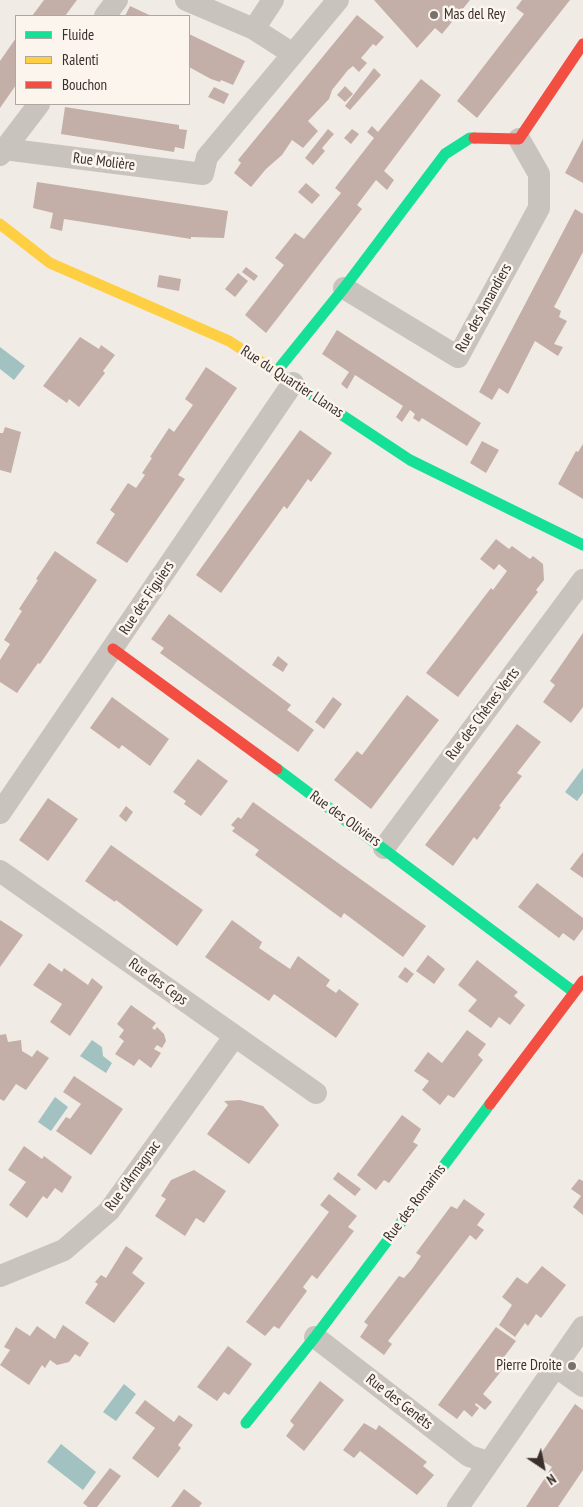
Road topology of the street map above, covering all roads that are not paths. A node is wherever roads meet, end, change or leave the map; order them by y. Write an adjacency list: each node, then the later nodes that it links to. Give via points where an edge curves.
1 (117, 0): 5 (street)
2 (186, 0): 6 (street)
3 (274, 0): 6 (street)
4 (338, 0): 8 (street)
5 (106, 15)
6 (254, 29): 8 (street)
7 (583, 44): 10 (street)
8 (293, 54): 11 (street, Rue Molière, via 207,157 204,174)
9 (38, 105): 11 (street)
10 (519, 139): 13 (street, via 470,138 445,154); 13 (street, Rue des Amandiers, via 539,174 539,208 458,358)
11 (2, 152)
12 (0, 224): 14 (street, Rue du Quartier Llanas, via 50,263 229,341)
13 (344, 288): 14 (street)
14 (285, 377): 15 (street, Rue du Quartier Llanas, via 410,460); 17 (street, Rue des Figuiers)
15 (583, 545)
16 (583, 580): 19 (street, Rue des Chênes Verts)
17 (113, 649): 18 (street, Rue des Figuiers); 19 (street, Rue des Oliviers)
18 (0, 813)
19 (384, 848): 22 (street, Rue des Oliviers)
20 (0, 871): 23 (street, Rue des Ceps)
21 (583, 981): 22 (street, Rue des Romarins)
22 (574, 992): 27 (street, Rue des Romarins)
23 (234, 1037): 24 (street, Rue des Ceps); 25 (street, Rue d'Armagnac, via 109,1211 64,1250)
24 (316, 1093)
25 (0, 1276)
26 (583, 1327): 28 (street)
27 (315, 1337): 30 (street, Rue des Romarins); 31 (street, Rue des Genêts, via 469,1456)
28 (555, 1366): 29 (street); 31 (street)
29 (583, 1386)
30 (246, 1424)
31 (488, 1462): 32 (street)
32 (458, 1507)

